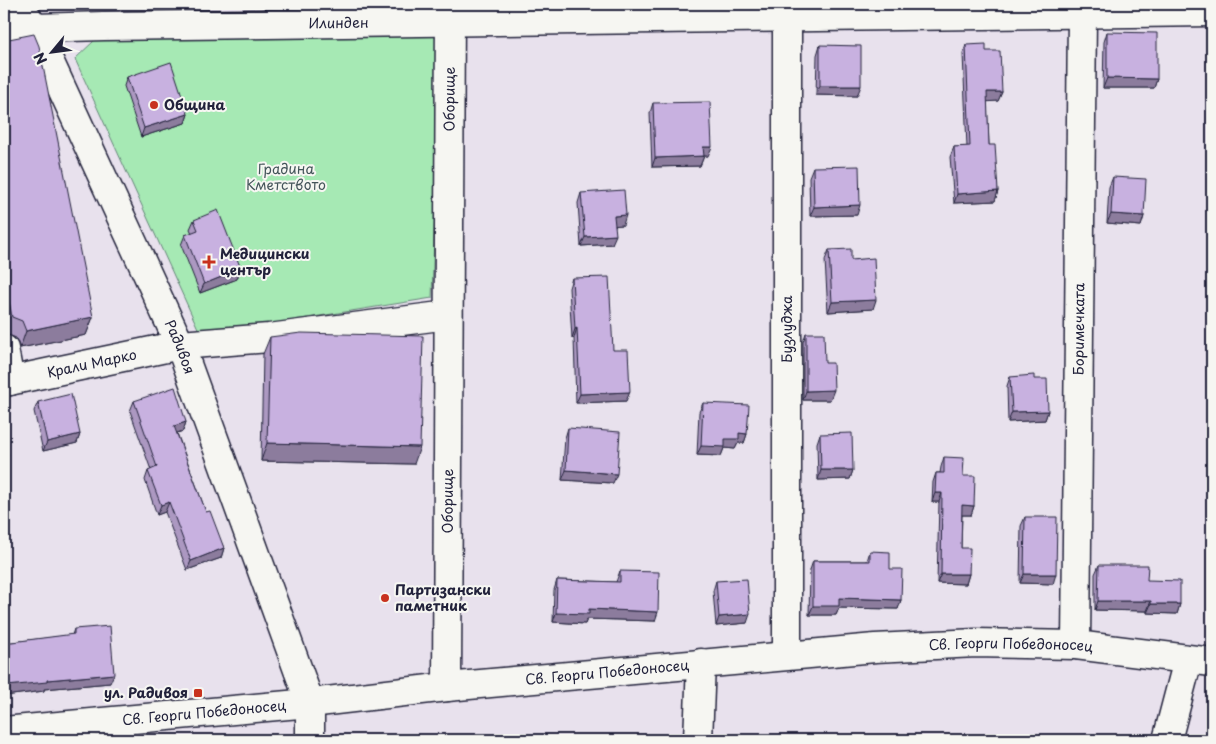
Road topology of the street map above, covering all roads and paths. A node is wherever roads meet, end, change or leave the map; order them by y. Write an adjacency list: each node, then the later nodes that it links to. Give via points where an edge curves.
1 (20, 4): 7 (street, Радивоя)
2 (787, 10): 4 (street, Илинден); 5 (street, Илинден); 14 (street, Бузлуджа)
3 (1212, 12): 5 (street, Илинден)
4 (450, 13): 6 (street, Илинден); 9 (street, Оборище)
5 (1082, 14): 13 (street, Боримечката)
6 (103, 15): 7 (street, Илинден)
7 (34, 28): 8 (street, Илинден); 10 (street, Радивоя)
8 (4, 33)
9 (448, 315): 10 (street, via 269,338); 17 (street, Оборище)
10 (180, 345): 12 (street, Крали Марко); 18 (street, Радивоя)
11 (4, 349): 12 (street)
12 (7, 382)
13 (1076, 645): 14 (street, Св. Георги Победоносец, via 976,643); 15 (street, Св. Георги Победоносец)
14 (787, 655): 16 (street, Св. Георги Победоносец)
15 (1200, 661): 22 (street)
16 (701, 663): 17 (street, Св. Георги Победоносец); 21 (street)
17 (447, 686): 18 (street, Св. Георги Победоносец)
18 (310, 703): 19 (street, Св. Георги Победоносец); 20 (street, Радивоя)
19 (4, 731)
20 (310, 740)
21 (698, 740)
22 (1167, 740)

